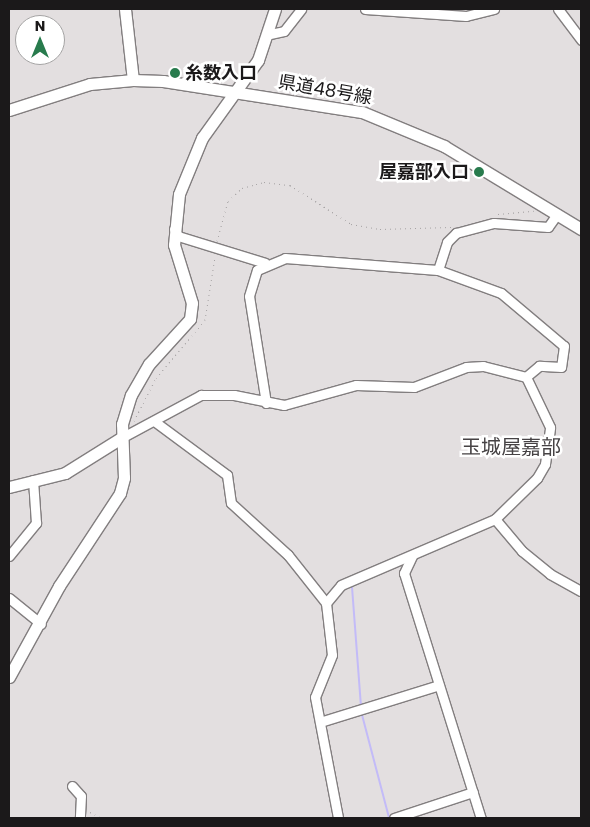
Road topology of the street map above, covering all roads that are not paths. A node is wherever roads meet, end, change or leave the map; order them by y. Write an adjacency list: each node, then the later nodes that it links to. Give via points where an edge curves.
1 (125, 9): 9 (street)
2 (275, 9): 7 (street)
3 (301, 9): 7 (street, via 284,30)
4 (365, 9): 5 (street, via 466,16)
5 (494, 9)
6 (558, 9): 8 (street)
7 (270, 34): 10 (street, via 258,60)
8 (581, 40)
9 (133, 80): 10 (street, 県道48号線); 11 (street, 県道48号線, via 90,84)
10 (234, 92): 12 (street, 県道48号線, via 390,121 444,146); 14 (street, via 192,155 175,208)
11 (9, 110)
12 (557, 214): 13 (street, 県道48号線); 16 (street, via 548,227 494,223 456,233 446,242)
13 (581, 229)
14 (174, 230): 15 (street, via 178,236); 20 (street, via 176,258 192,303 190,319 134,389)
15 (265, 263): 16 (street, via 285,258); 18 (street, via 257,270 249,296)
16 (438, 270): 17 (street, via 501,293 561,342 565,353 561,367 539,366)
17 (526, 377): 18 (street, via 483,366 466,367 414,387 356,385 284,405); 23 (street, via 550,426 545,464 537,478)
18 (266, 403): 19 (street, via 234,395 201,395)
19 (154, 421): 20 (street); 28 (street, via 227,475 231,503 288,555)
20 (121, 438): 21 (street, via 65,473); 29 (street, via 124,478 120,493 59,586)
21 (33, 480): 22 (street); 25 (street, via 36,523)
22 (9, 487)
23 (496, 519): 24 (street); 26 (street, via 522,551 550,574)
24 (419, 552): 28 (street, via 341,585); 31 (street, via 408,559 404,573)
25 (9, 556)
26 (581, 591)
27 (9, 598): 29 (street)
28 (326, 603): 32 (street, via 332,655 315,696)
29 (42, 624): 30 (street)
30 (9, 677)
31 (439, 685): 32 (street); 34 (street)
32 (323, 721): 36 (street)
33 (72, 786): 35 (street, via 81,796)
34 (473, 792): 37 (street); 38 (street)
35 (81, 816)
36 (338, 818)
37 (394, 818)
38 (481, 818)

